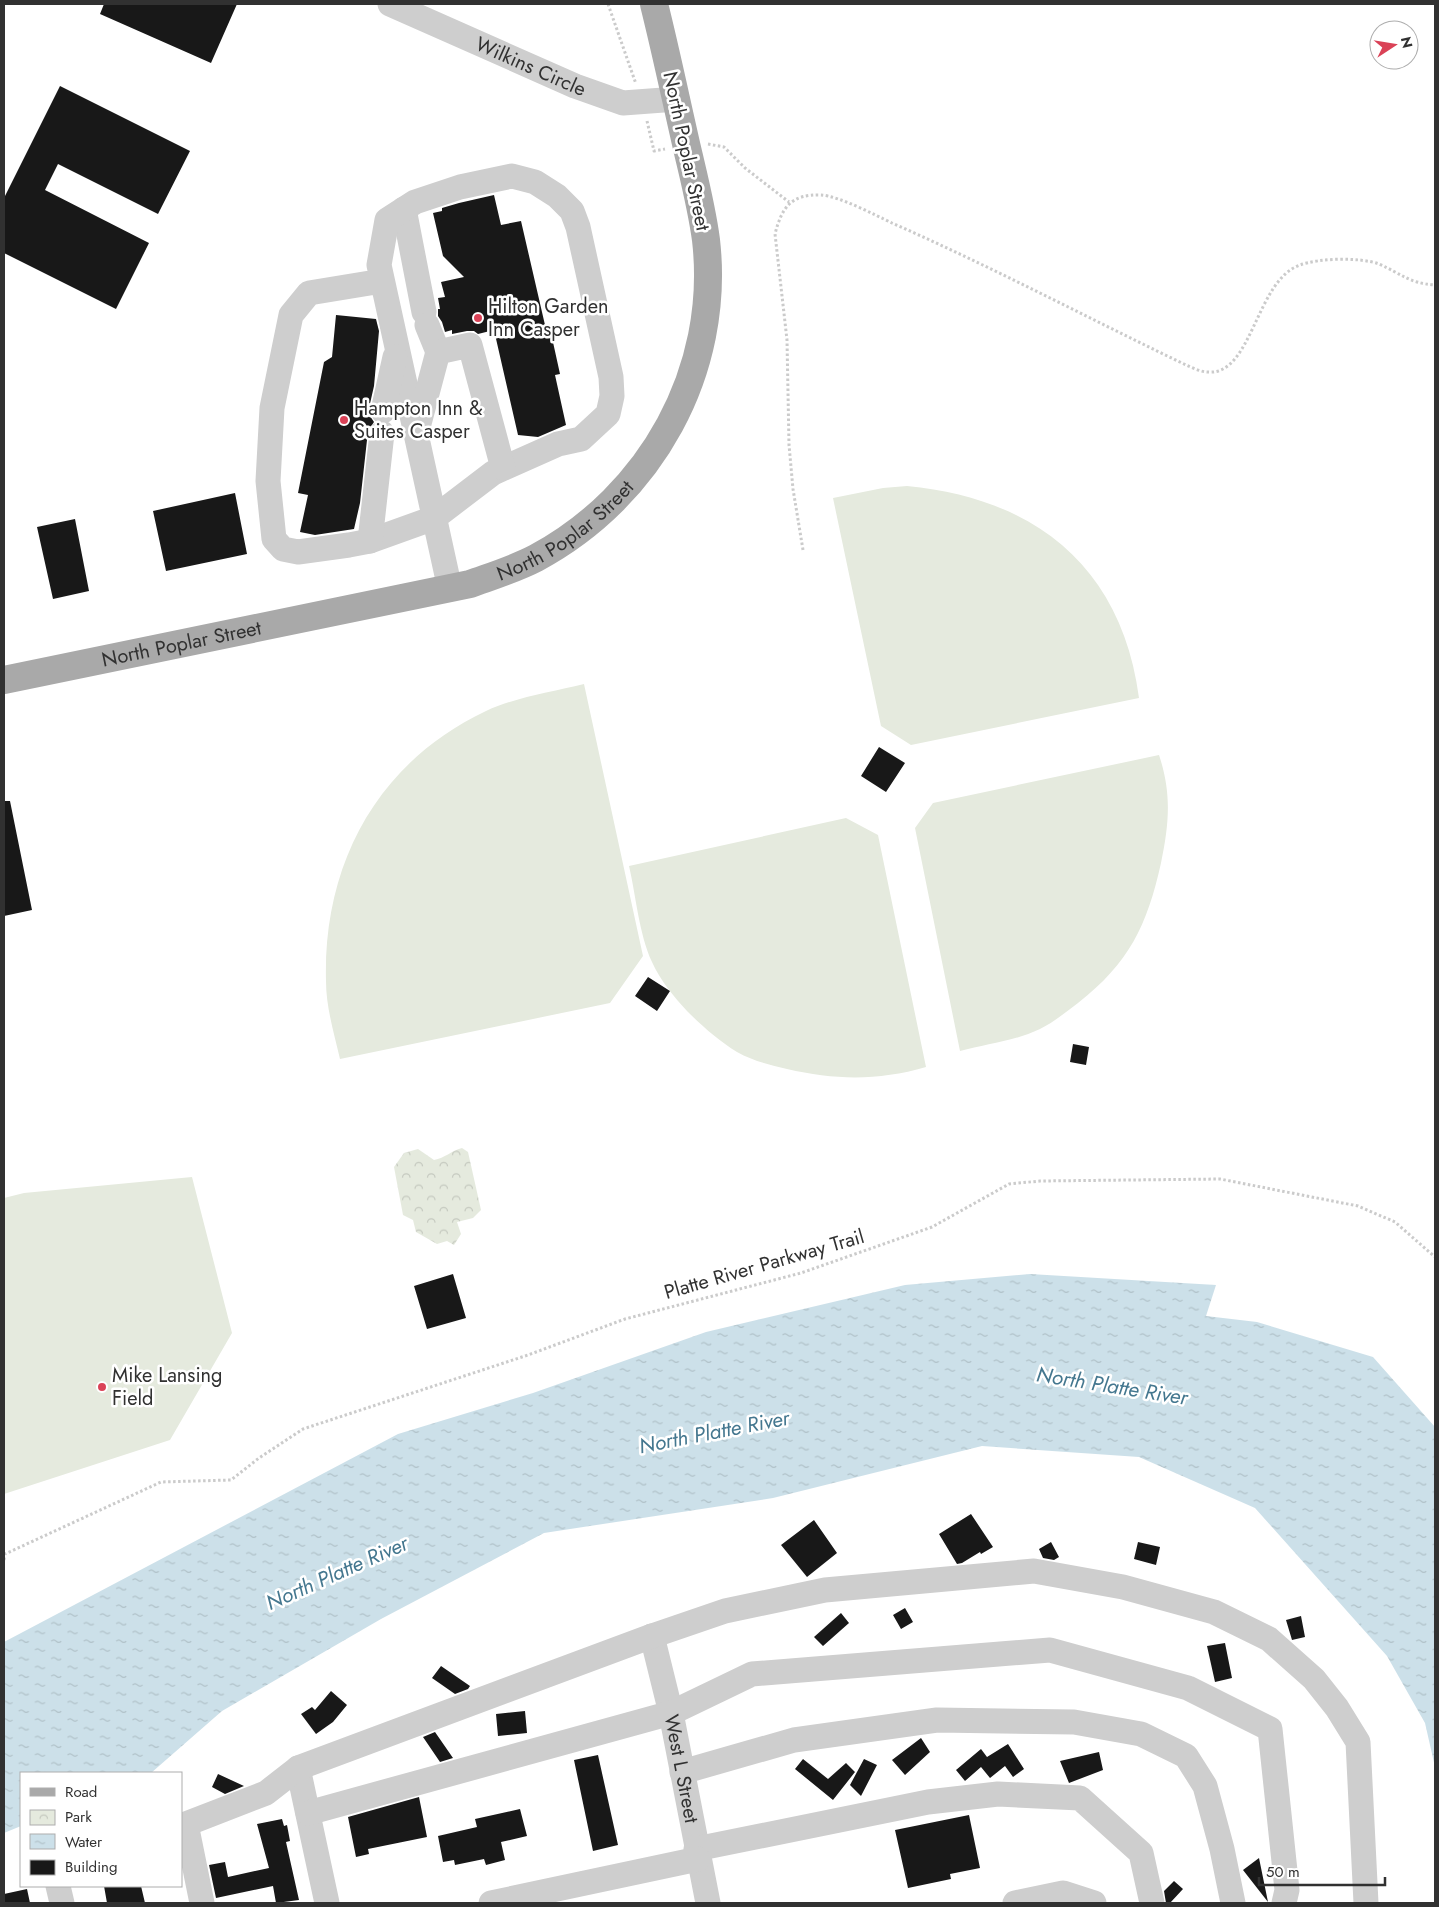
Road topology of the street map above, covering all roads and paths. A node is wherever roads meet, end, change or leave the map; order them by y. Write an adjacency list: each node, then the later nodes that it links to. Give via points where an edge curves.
1 (390, 4): 5 (street, Wilkins Circle, via 576,86 623,102)
2 (608, 4): 5 (path)
3 (654, 4): 4 (main road, North Poplar Street)
4 (677, 99): 5 (street, Wilkins Circle); 6 (main road, North Poplar Street)
5 (642, 101): 6 (path, via 654,151)
6 (686, 145): 7 (path, via 708,144 724,148); 18 (main road, North Poplar Street, via 706,241 708,281 706,317 698,357 688,389 671,425 638,473 604,511 583,527 536,558)
7 (789, 202): 10 (path, via 824,195 842,201 1186,365 1208,372 1228,366 1237,357 1272,289 1284,273 1299,265 1319,260 1362,261 1378,264 1418,284); 17 (path, via 779,218 775,234 788,340 789,445)
8 (404, 209): 9 (street, via 387,220 379,265); 12 (street, via 425,319); 14 (street, via 460,187 512,176 535,182 557,196 572,211 612,377 608,414 581,439 558,444)
9 (382, 281): 11 (street); 16 (street, via 308,293 291,315 272,408 268,481 274,539 283,548 298,552)
10 (1435, 285)
11 (397, 347): 13 (street); 16 (street, via 383,422)
12 (438, 352): 13 (street); 14 (street, via 470,345)
13 (416, 435): 15 (street)
14 (503, 468): 15 (street)
15 (434, 518): 16 (street); 18 (street)
16 (370, 540)
17 (803, 550)
18 (450, 589): 19 (main road, North Poplar Street)
19 (4, 680)
20 (1435, 1257): 21 (path, Platte River Parkway Trail, via 1395,1222 1358,1206 1220,1179 1009,1184 932,1227 801,1273 625,1319 528,1355 303,1429 231,1480 161,1482 4,1554)
21 (4, 1560)
22 (652, 1636): 23 (street, West L Street); 24 (street); 39 (street, via 725,1611 825,1590 1034,1571 1123,1587 1214,1612 1268,1639 1314,1679 1358,1742)
23 (670, 1713): 25 (street, West L Street); 26 (street); 38 (street, via 752,1674 1050,1650 1188,1688 1270,1729 1287,1890)
24 (298, 1768): 26 (street); 30 (street, via 266,1793 186,1824)
25 (682, 1772): 27 (street, West L Street); 37 (street, via 794,1740 937,1720 1074,1722 1141,1734 1186,1756 1205,1786)
26 (308, 1813): 31 (street)
27 (697, 1854): 32 (street); 33 (street, West L Street); 36 (street, via 928,1802 998,1794 1080,1798 1141,1853)
28 (58, 1887): 29 (street)
29 (62, 1903)
30 (202, 1903)
31 (327, 1903)
32 (491, 1903)
33 (708, 1903)
34 (1015, 1903): 35 (street, via 1063,1893)
35 (1094, 1903)
36 (1152, 1903)
37 (1233, 1903)
38 (1284, 1903)
39 (1366, 1903)

